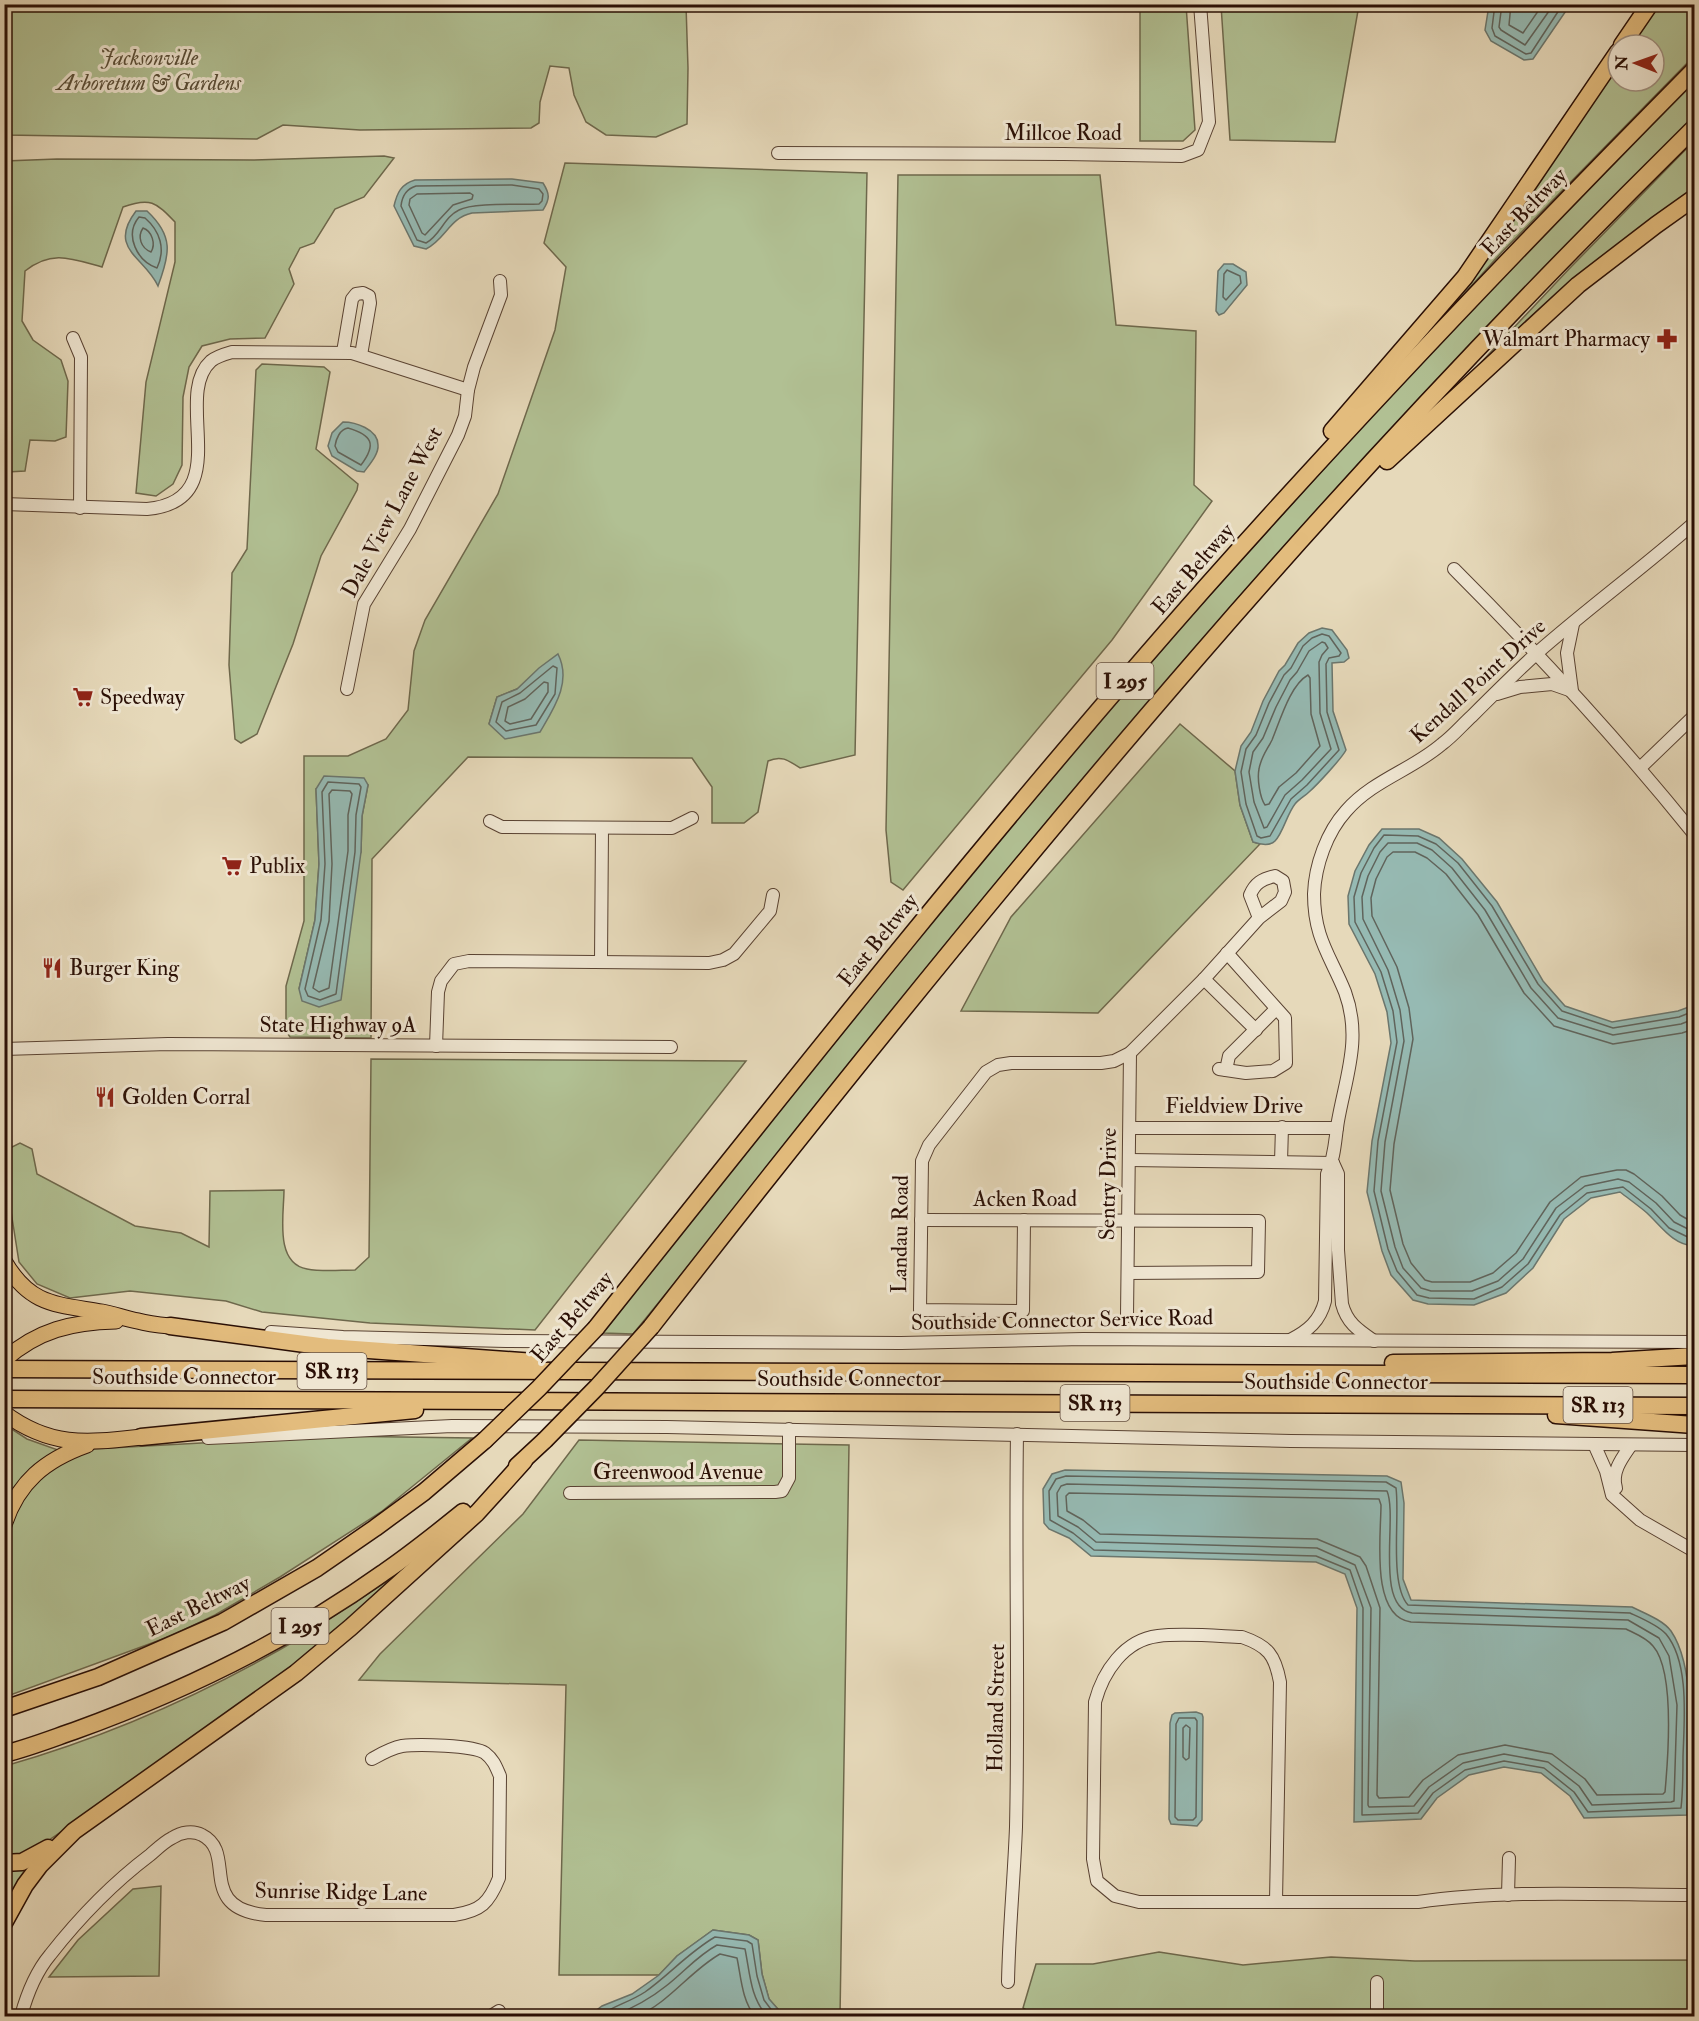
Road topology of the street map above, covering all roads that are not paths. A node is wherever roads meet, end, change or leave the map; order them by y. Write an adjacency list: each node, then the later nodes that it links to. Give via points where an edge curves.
1 (1200, 4): 7 (street, Millcoe Road, via 1209,122 1198,150 1182,156)
2 (1650, 4): 3 (highway)
3 (1630, 33)
4 (1606, 69): 19 (highway, via 1465,277 1266,506)
5 (1695, 70): 19 (highway, East Beltway / I 295, via 1469,302)
6 (1695, 128): 16 (highway, I 295, via 1496,330)
7 (778, 153)
8 (1695, 198): 16 (highway, via 1578,285)
9 (500, 281): 13 (street, Dale View Lane West, via 501,296)
10 (73, 338): 15 (street, via 81,357)
11 (343, 352): 12 (street); 12 (street, via 352,299 363,294 370,303); 15 (street, via 232,352 219,356 210,362 199,380 197,467 185,494 160,508)
12 (361, 355): 13 (street)
13 (468, 390): 22 (street, Dale View Lane West, via 458,435 410,529 364,604)
14 (4, 504): 15 (street)
15 (80, 507)
16 (1319, 522): 78 (highway, I 295, bridge, via 1199,655 990,902 651,1326 597,1388)
17 (1695, 523): 20 (street, Kendall Point Drive)
18 (1454, 568): 21 (street)
19 (1204, 590): 83 (highway, East Beltway / I 295, bridge, via 968,865 596,1328 485,1440 375,1528 317,1568 224,1622 98,1677)
20 (1573, 624): 21 (street, Kendall Point Drive); 23 (street, via 1567,653)
21 (1538, 653): 23 (street); 24 (street, Kendall Point Drive)
22 (347, 689)
23 (1572, 691): 24 (street, via 1552,684); 26 (street)
24 (1493, 695): 44 (street, Kendall Point Drive, via 1428,756 1359,797 1345,812 1322,852 1314,893 1318,928 1350,1010 1354,1042)
25 (1695, 717): 26 (street)
26 (1640, 768): 30 (street)
27 (692, 818): 29 (street, via 672,828)
28 (490, 821): 29 (street, via 501,827)
29 (602, 828): 34 (street)
30 (1695, 834)
31 (773, 895): 34 (street, via 770,911 734,954 723,960)
32 (1260, 918): 33 (street, Landau Road)
33 (1227, 953): 35 (street, Landau Road); 36 (street)
34 (601, 961): 38 (street, via 453,964 438,992)
35 (1204, 978): 37 (street); 41 (street, Landau Road)
36 (1276, 1009): 37 (street); 37 (street, via 1285,1018 1286,1063 1273,1071 1222,1070 1229,1056)
37 (1256, 1030)
38 (436, 1046): 39 (street, State Highway 9A); 40 (street, State Highway 9A, via 168,1044)
39 (671, 1047)
40 (4, 1049)
41 (1130, 1053): 43 (street, Sentry Drive); 48 (street, Landau Road, via 1101,1063 1011,1063 986,1072 928,1145 922,1161)
42 (1282, 1127): 43 (street, Fieldview Drive); 44 (street, Fieldview Drive); 46 (street)
43 (1130, 1128): 45 (street, Sentry Drive)
44 (1337, 1128): 47 (street, Kendall Point Drive)
45 (1130, 1160): 46 (street); 50 (street, Sentry Drive)
46 (1281, 1162): 47 (street)
47 (1333, 1163): 56 (street, Kendall Point Drive, via 1327,1174 1322,1315); 57 (street, Kendall Point Drive, via 1338,1174 1342,1304 1354,1327)
48 (921, 1220): 49 (street, Acken Road); 49 (street, Landau Road, via 920,1311 1023,1311)
49 (1024, 1220): 50 (street, Acken Road)
50 (1129, 1220): 52 (street, Sentry Drive); 52 (street, Acken Road, via 1259,1221 1258,1272)
51 (4, 1261): 54 (main road, via 21,1285 54,1305)
52 (1128, 1273): 53 (street, Sentry Drive)
53 (1127, 1316)
54 (137, 1321): 55 (main road); 60 (main road, via 74,1324 52,1330)
55 (170, 1326): 56 (street, Southside Connector Service Road, via 429,1339 901,1343); 62 (highway, via 327,1347)
56 (1289, 1340): 57 (street, Southside Connector Service Road)
57 (1374, 1341): 58 (street, Southside Connector Service Road)
58 (1695, 1342)
59 (1695, 1356): 63 (highway)
60 (4, 1360)
61 (4, 1369): 62 (highway, Southside Connector / SR 113)
62 (641, 1371): 63 (highway, Southside Connector / SR 113)
63 (1105, 1372): 64 (highway, Southside Connector / SR 113)
64 (1695, 1376)
65 (4, 1399): 66 (highway, Southside Connector / SR 113)
66 (457, 1401): 67 (highway, Southside Connector / SR 113); 73 (highway, via 421,1410)
67 (1502, 1406): 68 (highway, Southside Connector / SR 113); 70 (highway, via 1532,1414)
68 (1695, 1406)
69 (4, 1413): 74 (main road, via 49,1437)
70 (1695, 1425)
71 (789, 1429): 72 (street); 73 (street, via 452,1426 215,1438); 79 (street, Greenwood Avenue, via 789,1478 784,1488 775,1492)
72 (1017, 1434): 75 (street); 93 (street, Holland Street, via 1016,1828)
73 (141, 1437): 74 (main road)
74 (93, 1443): 81 (main road, via 59,1456 34,1474 11,1506)
75 (1594, 1444): 76 (street); 80 (street, via 1606,1471 1608,1488)
76 (1630, 1445): 77 (street); 80 (street, via 1614,1476)
77 (1695, 1445)
78 (524, 1461): 84 (highway, I 295, via 383,1573 291,1631 153,1700); 86 (highway, via 477,1514 296,1673)
79 (570, 1493)
80 (1616, 1498): 82 (street, via 1640,1520)
81 (4, 1525)
82 (1695, 1551)
83 (12, 1707)
84 (12, 1752)
85 (372, 1760): 95 (street, Sunrise Ridge Lane, via 402,1746 467,1747 494,1761 500,1776 499,1878 485,1903 471,1912 454,1915 249,1913 227,1896 220,1880 215,1845 194,1831 173,1837 95,1903 49,1956 27,1992)
86 (74, 1831): 88 (highway, via 40,1854 22,1862); 92 (highway, via 35,1871)
87 (1509, 1858): 89 (street)
88 (4, 1863)
89 (1508, 1895): 90 (street); 91 (street, via 1418,1902)
90 (1695, 1895)
91 (1276, 1901): 91 (street, via 1138,1902 1115,1896 1097,1881 1093,1859 1095,1702 1100,1682 1113,1663 1142,1640 1158,1636 1242,1637 1255,1641 1276,1661 1280,1682)
92 (4, 1923)
93 (1008, 1982)
94 (1377, 1982): 96 (street)
95 (21, 2016)
96 (1377, 2016)

